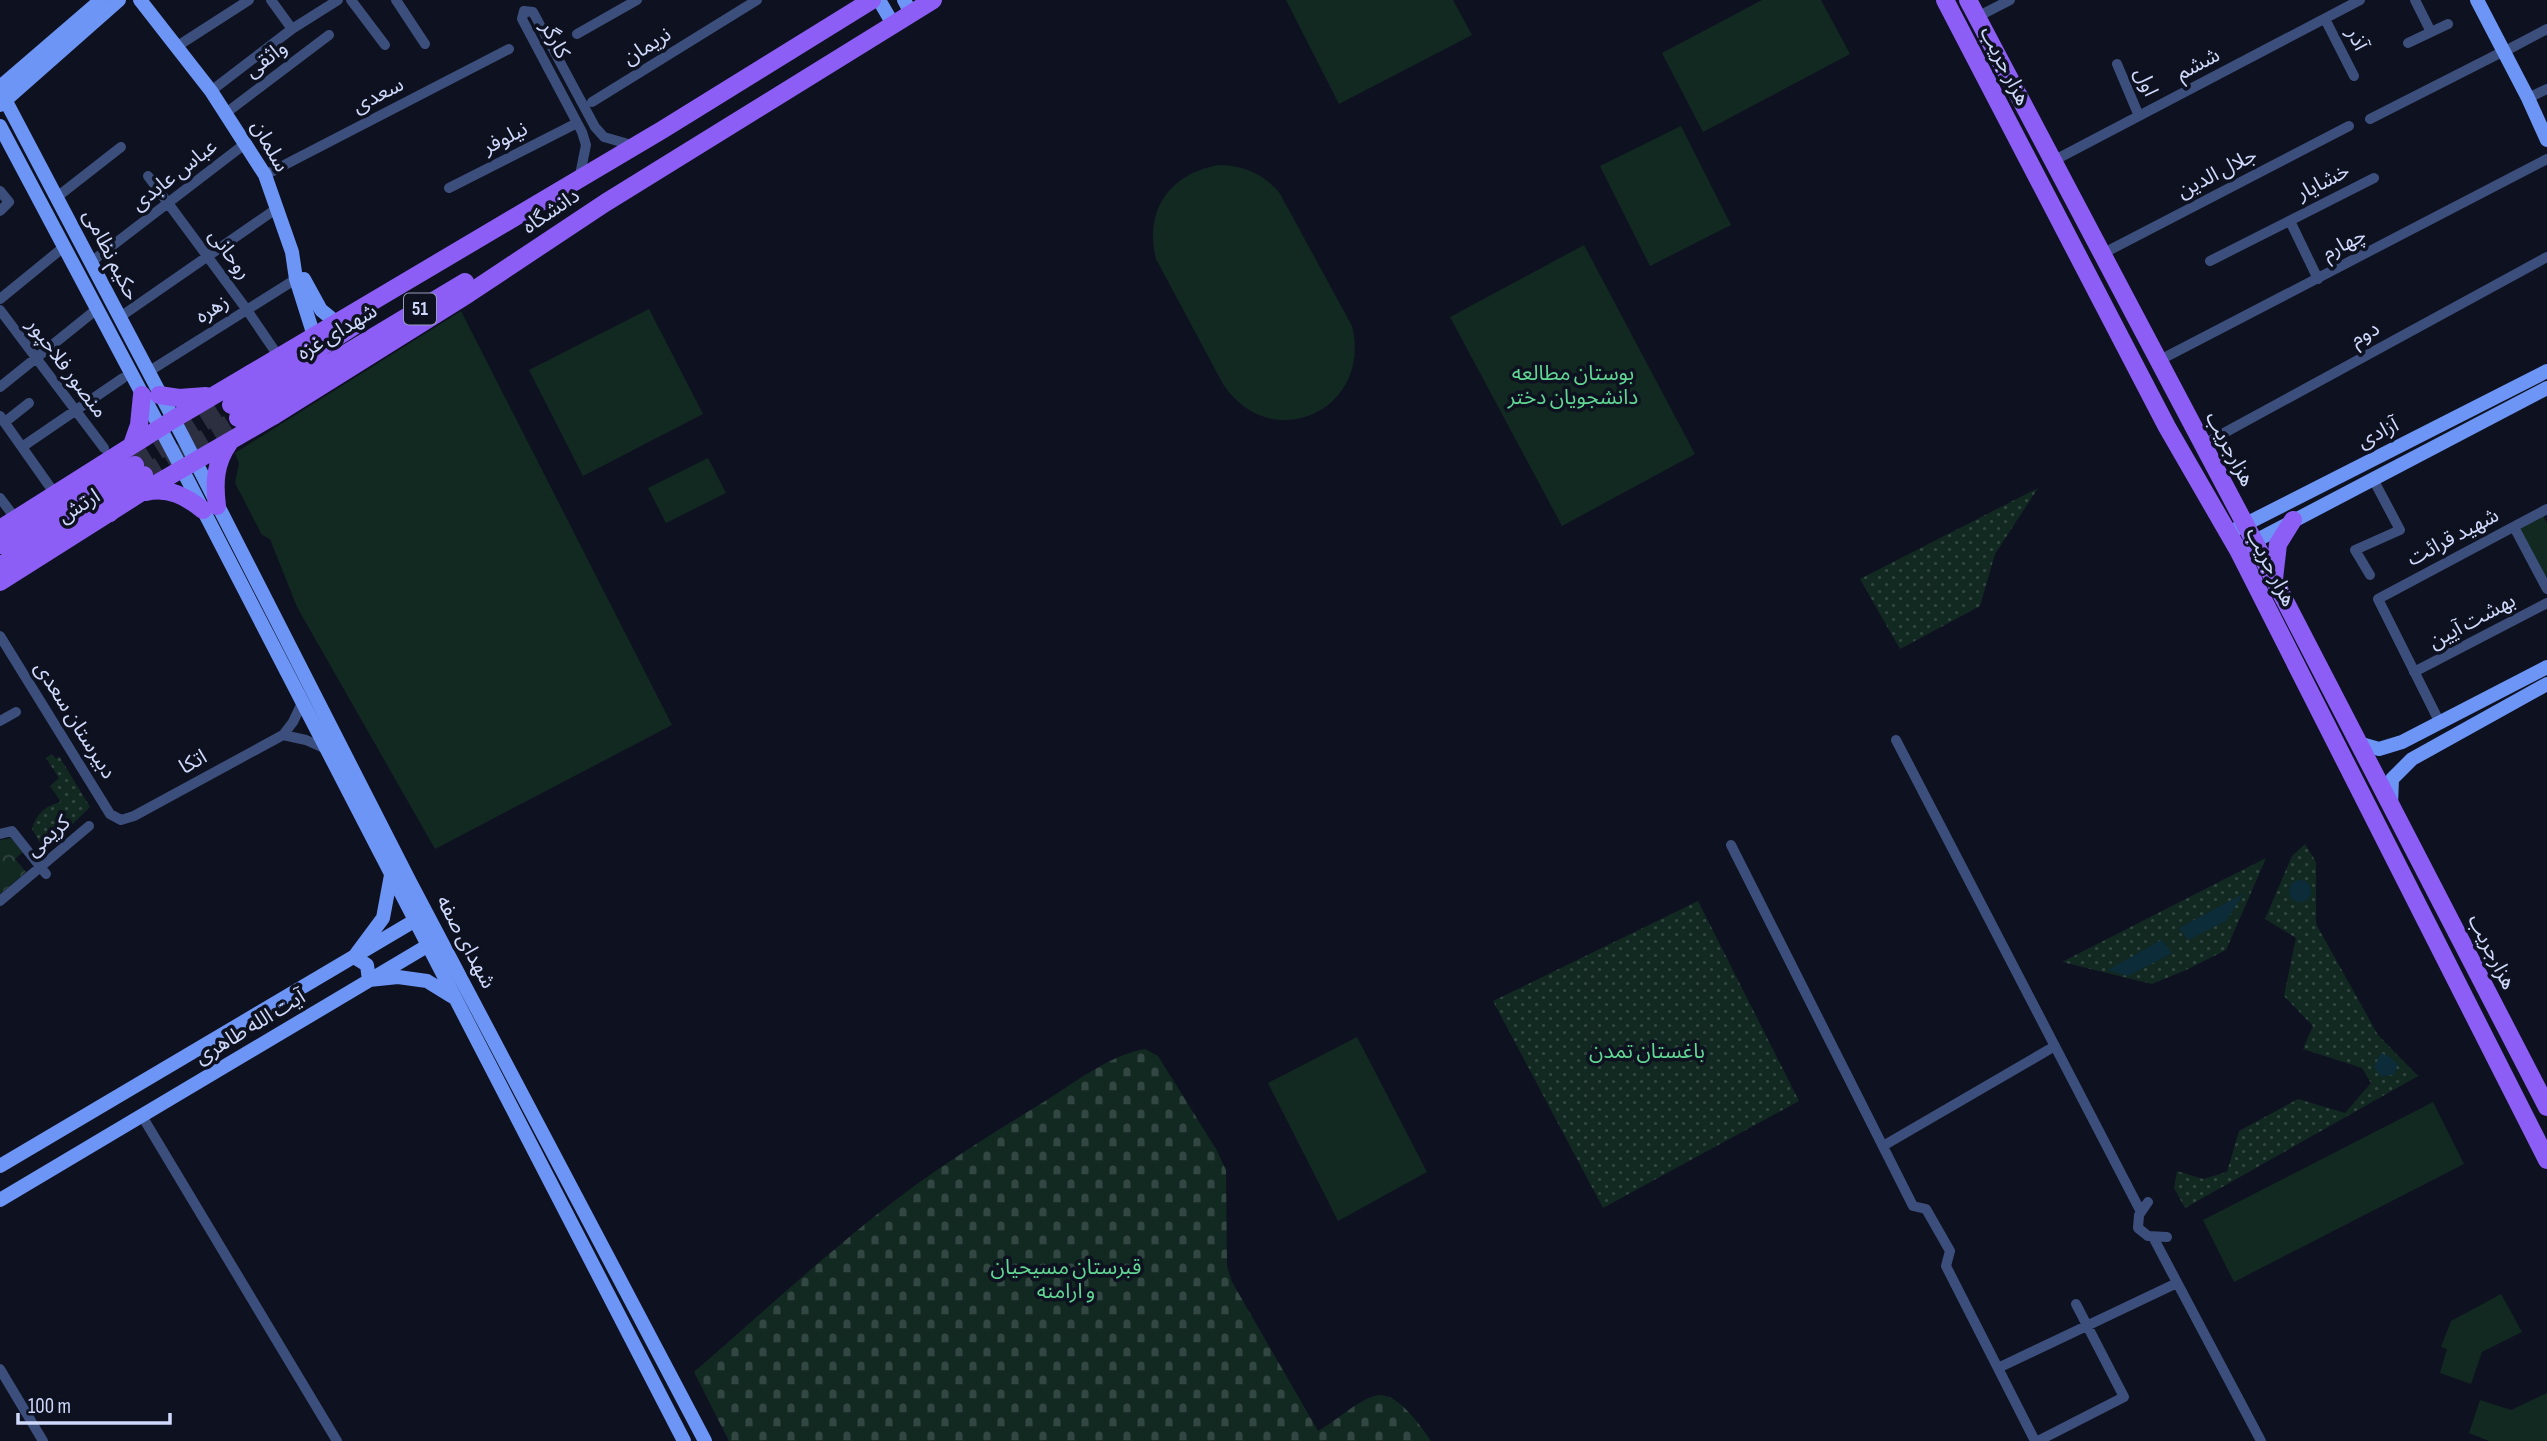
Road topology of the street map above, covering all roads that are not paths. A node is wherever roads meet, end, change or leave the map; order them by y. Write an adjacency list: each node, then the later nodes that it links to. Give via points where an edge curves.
1 (101, 0): 44 (main road)
2 (119, 0): 44 (main road)
3 (141, 0): 37 (main road, سلمان)
4 (248, 0): 37 (street)
5 (286, 0): 22 (street)
6 (338, 0): 29 (street)
7 (351, 0): 36 (street)
8 (396, 0): 35 (street)
9 (637, 0): 32 (street)
10 (757, 0): 45 (street, نریمان)
11 (846, 0): 28 (main road)
12 (872, 0): 28 (main road, دانشگاه / 51)
13 (878, 0): 26 (main road)
14 (933, 0): 23 (main road, دانشگاه / 51)
15 (1945, 0): 62 (main road, هزار جریب)
16 (1968, 0): 24 (main road, هزارجریب)
17 (2010, 0): 24 (street)
18 (2360, 0): 25 (street, ششم)
19 (2415, 0): 31 (street)
20 (2477, 0): 39 (main road)
21 (2486, 0): 39 (main road)
22 (274, 4): 29 (street)
23 (908, 7): 26 (main road, دانشگاه / 51)
24 (1977, 17): 58 (main road, هزارجریب)
25 (2325, 19): 41 (street, آذر); 47 (street, ششم)
26 (894, 24): 67 (main road, دانشگاه / 51)
27 (2448, 24): 31 (street)
28 (828, 28): 55 (main road, دانشگاه / 51)
29 (292, 29): 42 (street)
30 (2547, 29): 39 (street)
31 (2431, 32): 34 (street)
32 (577, 34)
33 (329, 35): 46 (street, واثقی)
34 (2408, 43)
35 (425, 44)
36 (385, 46)
37 (176, 47): 42 (main road, سلمان)
38 (509, 49): 59 (street, سعدی)
39 (2507, 50): 43 (main road); 48 (street)
40 (2116, 64): 47 (street, اول)
41 (2354, 77)
42 (211, 91): 46 (main road, سلمان)
43 (2537, 94): 49 (main road); 53 (main road)
44 (1, 96): 66 (main road, حکیم نظامی)
45 (592, 102)
46 (226, 113): 54 (main road, سلمان)
47 (2139, 116): 58 (street, ششم)
48 (2370, 119)
49 (2547, 120)
50 (577, 123): 55 (street, کارگر, via 522,19 524,11 533,12 595,127 604,136); 63 (street, کارگر, via 586,145); 64 (street, نیلوفر)
51 (0, 126): 72 (main road, حکیم نظامی)
52 (2349, 126): 74 (street, جلال الدین)
53 (2547, 139)
54 (246, 143): 59 (main road, سلمان); 68 (street, عباس عابدی)
55 (635, 146): 63 (main road, دانشگاه / 51)
56 (121, 147): 66 (street)
57 (2547, 159): 80 (street, چهارم)
58 (2055, 165): 62 (main road); 74 (main road, هزارجریب)
59 (265, 175): 69 (main road, سلمان)
60 (148, 176): 68 (street, روحانی)
61 (2374, 178): 71 (street, خشایار)
62 (2038, 179): 125 (main road, هزار جریب, via 2167,427)
63 (579, 180): 87 (main road, دانشگاه); 99 (main road, شهدای غزه / 51)
64 (449, 188)
65 (0, 191): 70 (street, via 9,202)
66 (57, 197): 78 (main road, حکیم نظامی)
67 (605, 203): 99 (main road, شهدای غزه / 51); 103 (main road, دانشگاه)
68 (169, 204): 75 (street, روحانی); 78 (street, عباس عابدی)
69 (276, 209): 73 (main road, سلمان); 75 (street)
70 (0, 211)
71 (2290, 221): 77 (street, خشایار); 80 (street, خشایار)
72 (65, 246): 81 (street); 82 (main road, حکیم نظامی)
73 (292, 252): 79 (main road, سلمان); 85 (main road)
74 (2102, 254): 91 (main road, هزارجریب)
75 (207, 256): 84 (street, روحانی); 86 (street)
76 (2547, 257): 107 (street, دوم)
77 (2210, 261)
78 (91, 262): 86 (main road, حکیم نظامی)
79 (296, 279): 84 (street, زهره); 85 (main road, سلمان)
80 (2318, 279): 91 (street, چهارم)
81 (0, 299)
82 (97, 309): 90 (street); 95 (main road, حکیم نظامی)
83 (0, 310): 90 (street, منصور فلاحپور)
84 (247, 310): 89 (street, روحانی); 93 (street, زهره)
85 (315, 314): 87 (main road); 88 (main road, سلمان)
86 (120, 317): 93 (main road, حکیم نظامی)
87 (337, 323): 88 (main road, دانشگاه)
88 (314, 336): 89 (main road, دانشگاه)
89 (279, 357): 94 (main road, دانشگاه)
90 (36, 358): 96 (street); 102 (street, منصور فلاحپور)
91 (2158, 361): 107 (main road, هزارجریب)
92 (2547, 371): 101 (main road, آزادی)
93 (148, 372): 100 (main road, حکیم نظامی)
94 (250, 374): 99 (main road, دانشگاه); 103 (main road, bridge, via 245,391 250,403)
95 (127, 375): 100 (main road, حکیم نظامی); 102 (street)
96 (0, 387)
97 (2547, 388): 101 (main road, آزادی)
98 (29, 403): 104 (street)
99 (228, 406): 100 (main road, دانشگاه); 100 (main road, via 197,398)
100 (159, 409): 106 (main road, ارتش); 106 (main road, via 139,425); 110 (main road, حکیم نظامی, via 184,439); 110 (main road, حکیم نظامی, via 170,449)
101 (2488, 410): 113 (main road, آزادی); 122 (main road, آزادی)
102 (75, 411): 108 (street); 109 (street, منصور فلاحپور)
103 (273, 416): 105 (main road, دانشگاه)
104 (2, 419): 108 (street)
105 (229, 442): 110 (main road, دانشگاه); 116 (main road, via 220,455)
106 (132, 445): 111 (main road, ارتش)
107 (2202, 445): 122 (main road, هزارجریب)
108 (22, 447): 114 (street)
109 (104, 448)
110 (189, 465): 112 (main road, ارتش); 116 (main road, شهدای صفه)
111 (86, 475): 114 (main road, ارتش); 118 (main road, bridge, via 102,478 110,489)
112 (140, 477): 116 (main road, via 156,489); 118 (main road, ارتش); 127 (main road); 129 (main road)
113 (2373, 480): 120 (main road, آزادی); 130 (street, via 2400,530 2355,550)
114 (55, 494): 119 (main road, ارتش)
115 (0, 498): 119 (street)
116 (210, 508): 139 (main road, شهدای صفه); 156 (main road, شهدای صفه)
117 (2544, 510): 121 (street); 123 (street, شهید قرائت)
118 (110, 513): 132 (main road, ارتش)
119 (16, 519): 124 (main road, ارتش)
120 (2293, 520): 126 (main road, آزادی); 131 (main road, via 2278,544)
121 (2547, 523)
122 (2245, 524): 125 (main road, آزادی); 126 (main road, هزارجریب)
123 (2514, 527): 133 (street); 137 (street, شهید قرائت, via 2378,599)
124 (0, 529)
125 (2228, 533): 128 (main road, هزار جریب)
126 (2254, 541): 128 (main road, آزادی); 131 (main road, هزارجریب)
127 (0, 545)
128 (2238, 550): 165 (main road, هزار جریب)
129 (0, 566)
130 (2370, 575)
131 (2274, 579): 145 (main road, هزارجریب)
132 (0, 582)
133 (2547, 589)
134 (2547, 603): 137 (street, بهشت آیین)
135 (2, 643): 148 (street, دبیرستان سعدی, via 110,814)
136 (2547, 667): 138 (main road)
137 (2414, 672): 142 (street)
138 (2540, 682): 142 (main road); 147 (main road, via 2412,760 2392,779)
139 (302, 704): 143 (street); 146 (main road, شهدای صفه)
140 (16, 712): 141 (street)
141 (0, 721)
142 (2440, 723): 145 (main road, via 2379,749)
143 (282, 735): 146 (street); 148 (street, اتکا)
144 (1896, 740): 161 (street)
145 (2358, 743): 147 (main road, هزارجریب)
146 (326, 749): 153 (main road, شهدای صفه)
147 (2391, 807): 162 (main road, هزارجریب)
148 (121, 820)
149 (89, 826): 152 (street, کریمی)
150 (0, 834): 152 (street, via 12,831)
151 (1731, 845): 164 (street)
152 (44, 870): 154 (street, کریمی)
153 (391, 875): 155 (main road, شهدای صفه); 158 (main road, آیت الله طاهری, via 383,918)
154 (0, 901)
155 (414, 921): 156 (main road); 157 (main road, شهدای صفه); 158 (main road, آیت الله طاهری)
156 (434, 927): 157 (main road); 180 (main road, شهدای صفه)
157 (427, 946): 159 (main road, آیت الله طاهری); 160 (main road, شهدای صفه)
158 (354, 957): 159 (main road, via 367,965); 166 (main road, آیت الله طاهری)
159 (369, 980): 160 (main road, via 427,981); 163 (main road, آیت الله طاهری)
160 (454, 998): 179 (main road, شهدای صفه)
161 (2055, 1046): 164 (street); 169 (street)
162 (2547, 1107)
163 (142, 1116): 167 (main road, آیت الله طاهری); 178 (street)
164 (1883, 1146): 175 (street, via 1913,1206 1926,1209 1950,1251 1946,1266)
165 (2547, 1160)
166 (0, 1166)
167 (0, 1200)
168 (2148, 1202): 169 (street)
169 (2141, 1212): 170 (street, via 2138,1228)
170 (2153, 1237): 171 (street); 172 (street)
171 (2167, 1237)
172 (2178, 1283): 174 (street); 182 (street)
173 (2076, 1304): 174 (street)
174 (2087, 1326): 175 (street); 181 (street, via 2124,1397)
175 (1998, 1368): 181 (street)
176 (0, 1369): 177 (street)
177 (43, 1441)
178 (337, 1441)
179 (684, 1441)
180 (705, 1441)
181 (2036, 1441)
182 (2261, 1441)

